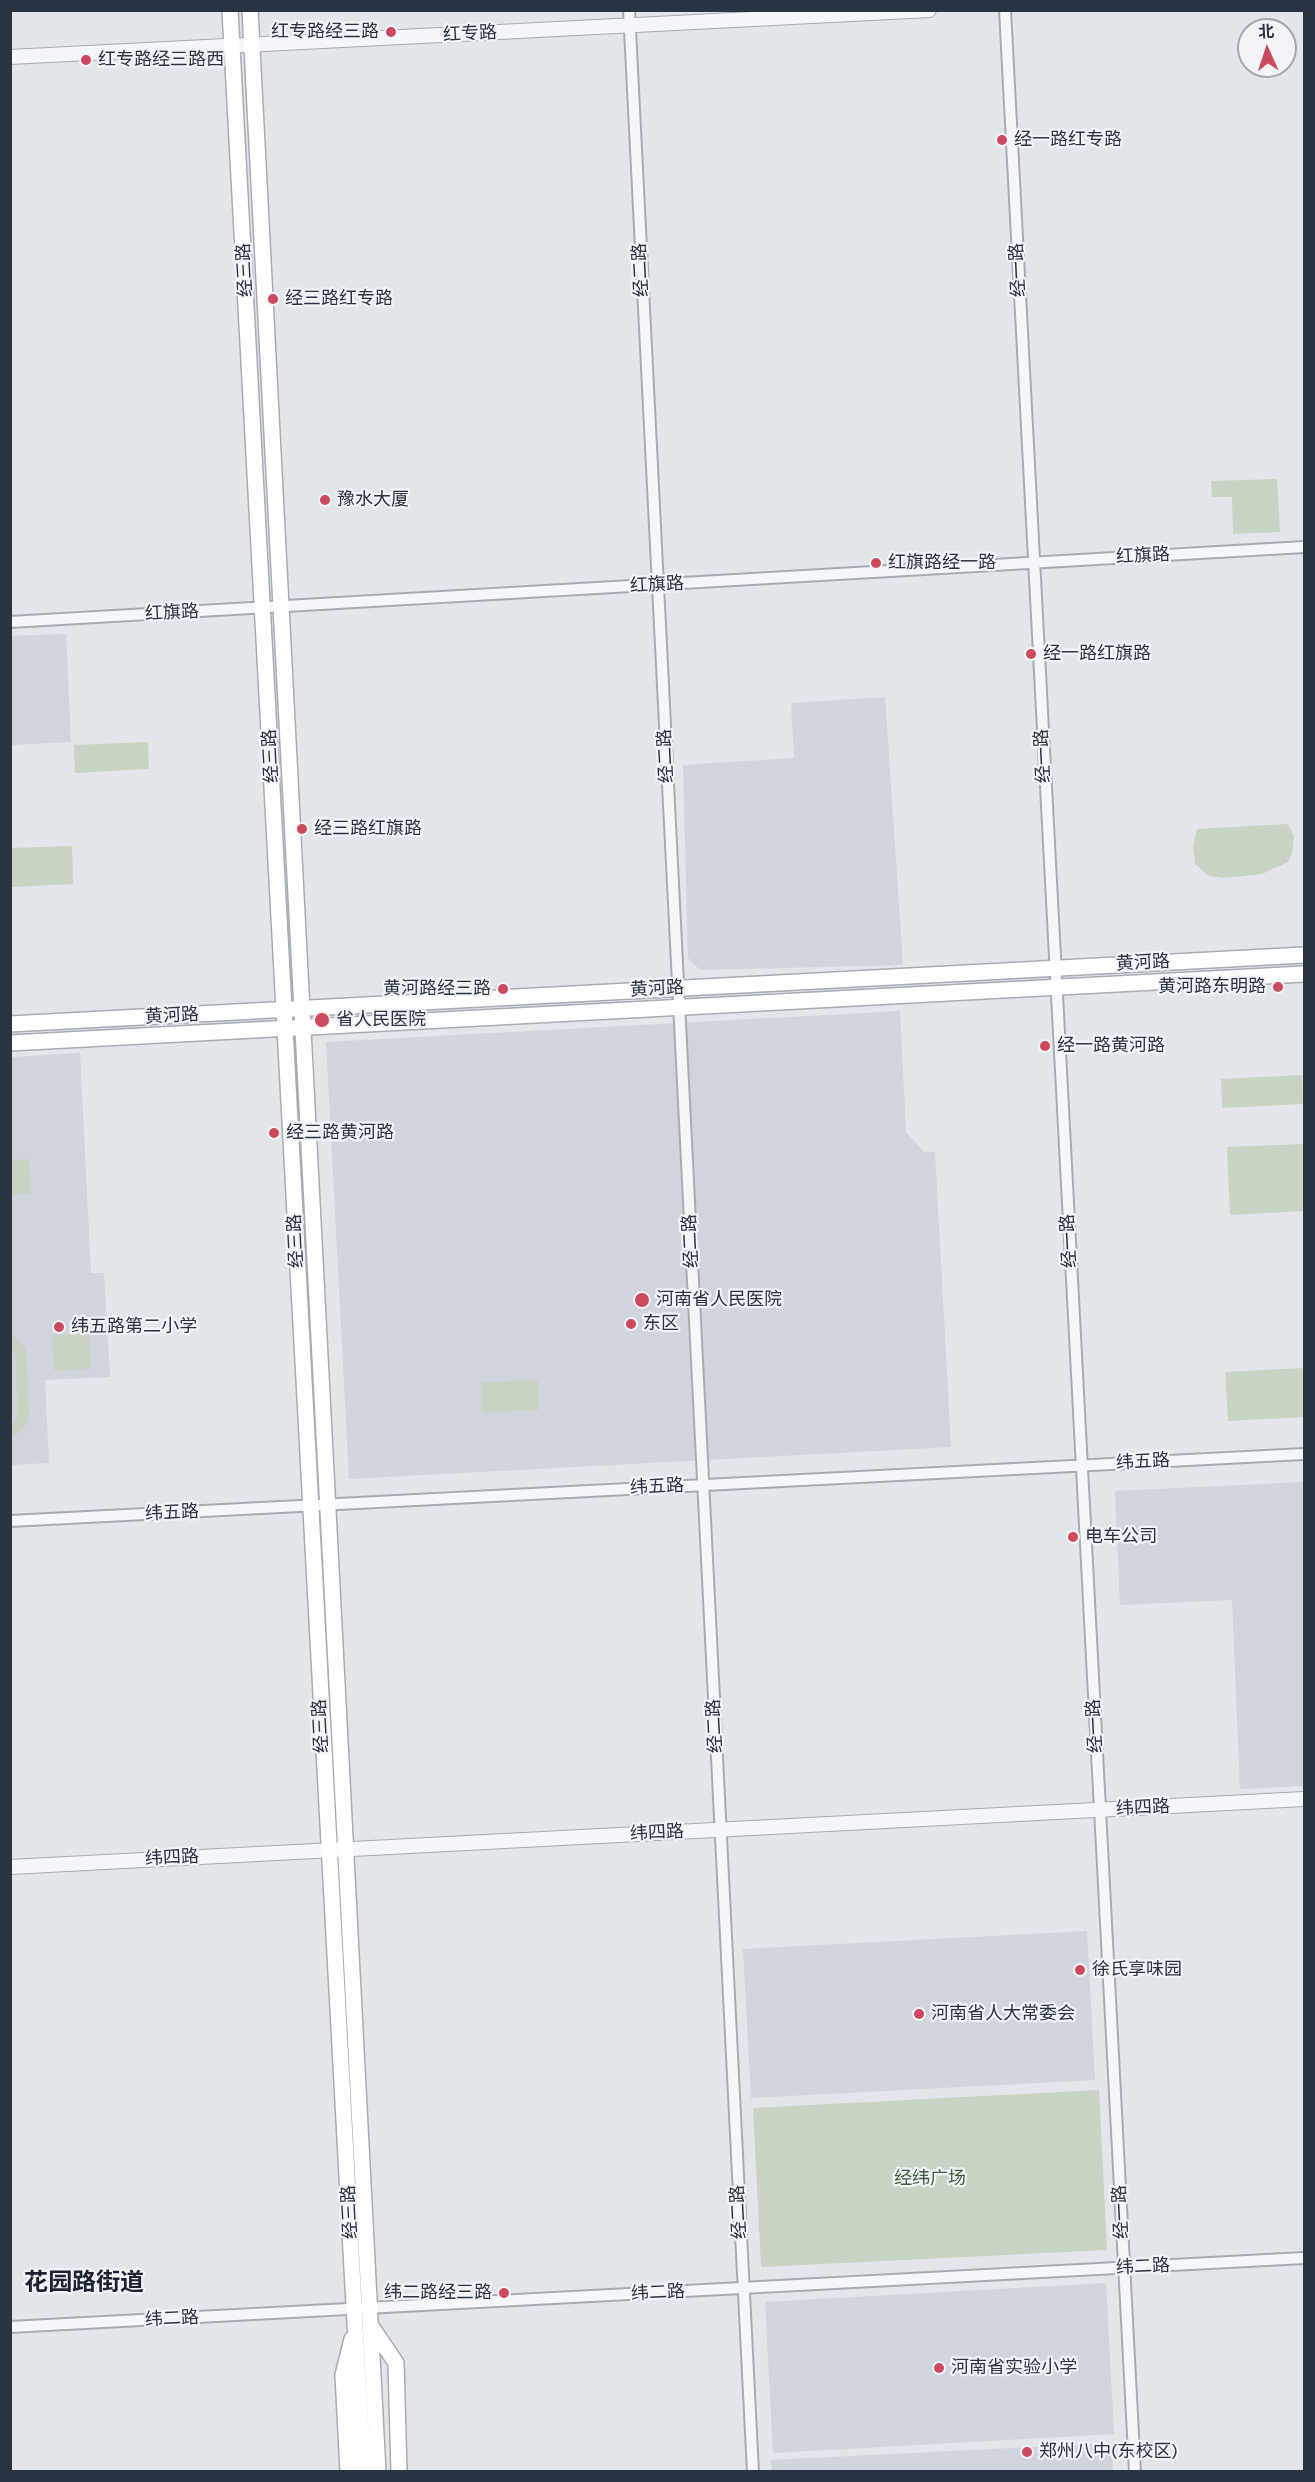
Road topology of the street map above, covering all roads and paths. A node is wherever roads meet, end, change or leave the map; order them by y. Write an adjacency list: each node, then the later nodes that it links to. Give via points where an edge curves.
1 (230, 10): 8 (main road, 经三路)
2 (250, 10): 7 (main road, 经三路)
3 (629, 10): 6 (street, 经二路)
4 (929, 10): 6 (street, 红专路)
5 (1005, 10): 11 (street, 经一路)
6 (630, 26): 7 (street, 红专路); 12 (street, 经二路)
7 (252, 45): 8 (street, 红专路); 13 (main road, 经三路)
8 (232, 46): 9 (street, 红专路); 14 (main road, 经三路)
9 (10, 57)
10 (1305, 547): 11 (street, 红旗路)
11 (1033, 562): 12 (street, 红旗路); 17 (street, 经一路)
12 (657, 585): 13 (street, 红旗路); 20 (street, 经二路)
13 (283, 607): 14 (street, 红旗路); 22 (main road, 经三路)
14 (263, 608): 15 (street, 红旗路); 23 (main road, 经三路)
15 (10, 622)
16 (1305, 955): 17 (main road, 黄河路)
17 (1054, 968): 19 (street, 经一路); 20 (main road, 黄河路)
18 (1305, 974): 19 (main road, 黄河路)
19 (1056, 987): 21 (main road, 黄河路); 29 (street, 经一路)
20 (678, 988): 21 (street, 经二路); 22 (main road, 黄河路)
21 (678, 1007): 25 (main road, 黄河路); 30 (street, 经二路)
22 (303, 1008): 23 (main road, 黄河路); 25 (main road, 经三路)
23 (284, 1010): 24 (main road, 黄河路); 26 (main road, 经三路)
24 (10, 1024)
25 (304, 1028): 26 (main road, 黄河路); 31 (main road, 经三路)
26 (285, 1029): 27 (main road, 黄河路); 32 (main road, 经三路)
27 (10, 1043)
28 (1305, 1454): 29 (street, 纬五路)
29 (1081, 1465): 30 (street, 纬五路); 35 (street, 经一路)
30 (703, 1485): 31 (street, 纬五路); 36 (street, 经二路)
31 (329, 1504): 32 (street, 纬五路); 37 (main road, 经三路)
32 (309, 1505): 33 (street, 纬五路); 38 (main road, 经三路)
33 (10, 1521)
34 (1305, 1799): 35 (street, 纬四路)
35 (1100, 1810): 36 (street, 纬四路); 41 (street, 经一路)
36 (720, 1830): 37 (street, 纬四路); 42 (street, 经二路)
37 (347, 1849): 38 (street, 纬四路); 43 (main road, 经三路)
38 (328, 1850): 39 (street, 纬四路); 43 (main road, 经三路)
39 (10, 1867)
40 (1305, 2258): 41 (street, 纬二路)
41 (1124, 2268): 42 (street, 纬二路); 51 (street, 经一路)
42 (743, 2288): 43 (street, 纬二路); 50 (street, 经二路)
43 (363, 2308): 44 (main road, 经三路); 45 (street, 纬二路)
44 (364, 2325): 46 (main road, via 343,2375); 47 (main road, 经三路); 48 (main road, 经三路); 49 (main road, via 396,2363)
45 (10, 2327)
46 (348, 2472)
47 (363, 2472)
48 (378, 2472)
49 (399, 2472)
50 (753, 2472)
51 (1135, 2472)

